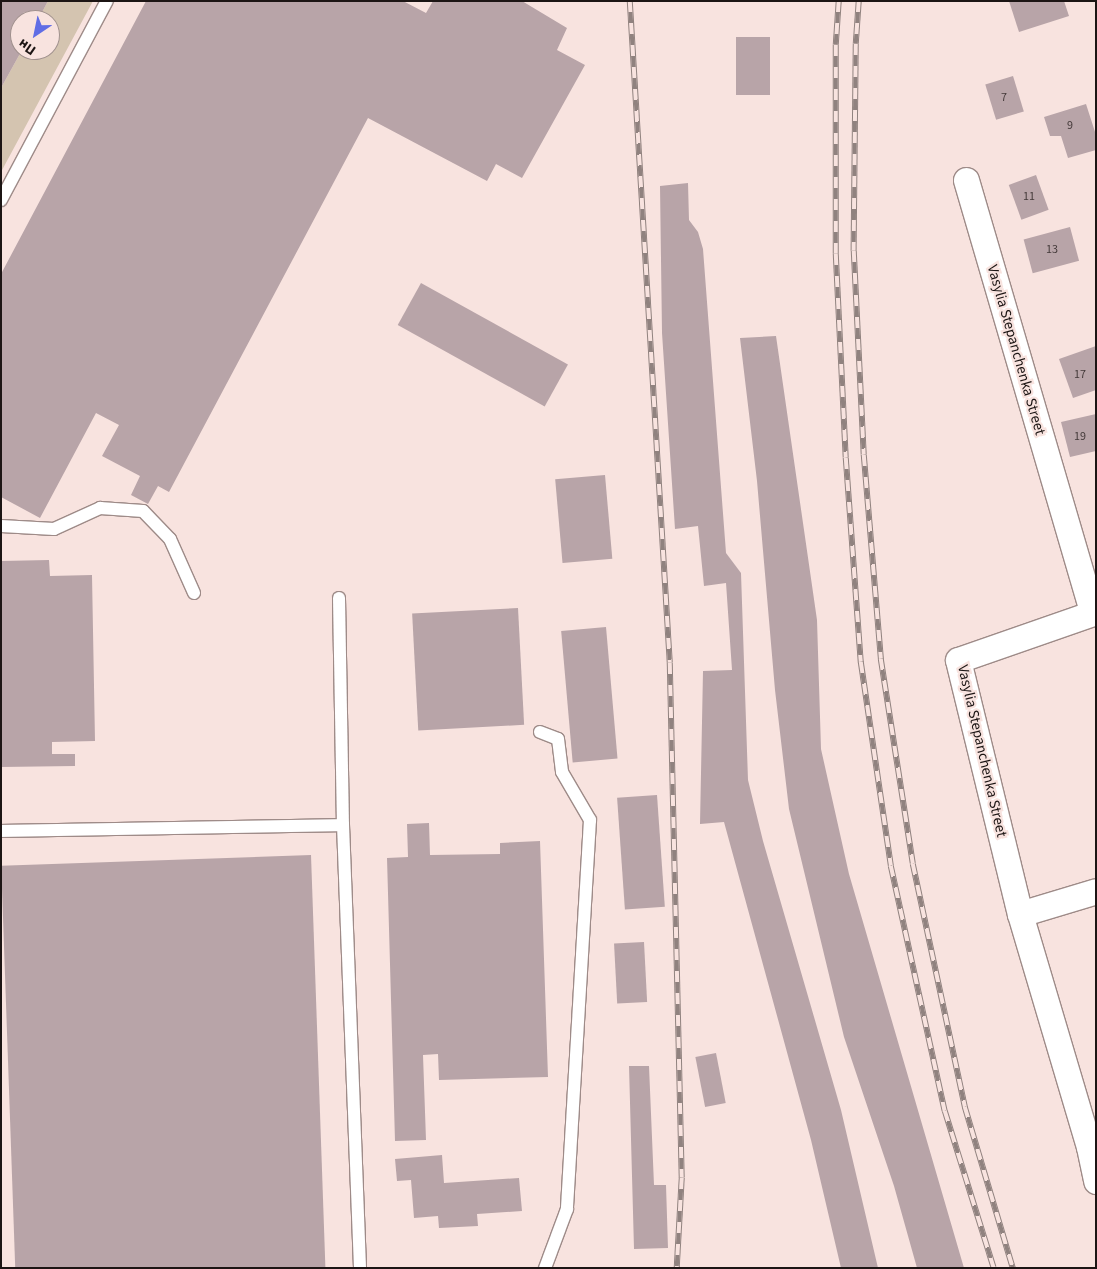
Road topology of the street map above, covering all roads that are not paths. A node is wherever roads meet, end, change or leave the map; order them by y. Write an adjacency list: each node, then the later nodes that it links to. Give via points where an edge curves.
1 (108, 1): 3 (lane)
2 (966, 180): 7 (street, Vasylia Stepanchenka Street)
3 (1, 200)
4 (1, 526): 5 (lane, via 54,529 100,508 143,511 170,539)
5 (194, 593)
6 (339, 598): 9 (lane)
7 (1094, 612): 12 (street, Vasylia Stepanchenka Street, via 958,660)
8 (540, 732): 15 (lane, via 558,739 562,772 590,820 566,1209)
9 (342, 825): 10 (lane); 14 (lane)
10 (1, 831)
11 (1096, 891): 12 (street)
12 (1020, 914): 13 (street, Vasylia Stepanchenka Street)
13 (1095, 1173)
14 (360, 1268)
15 (545, 1268)

